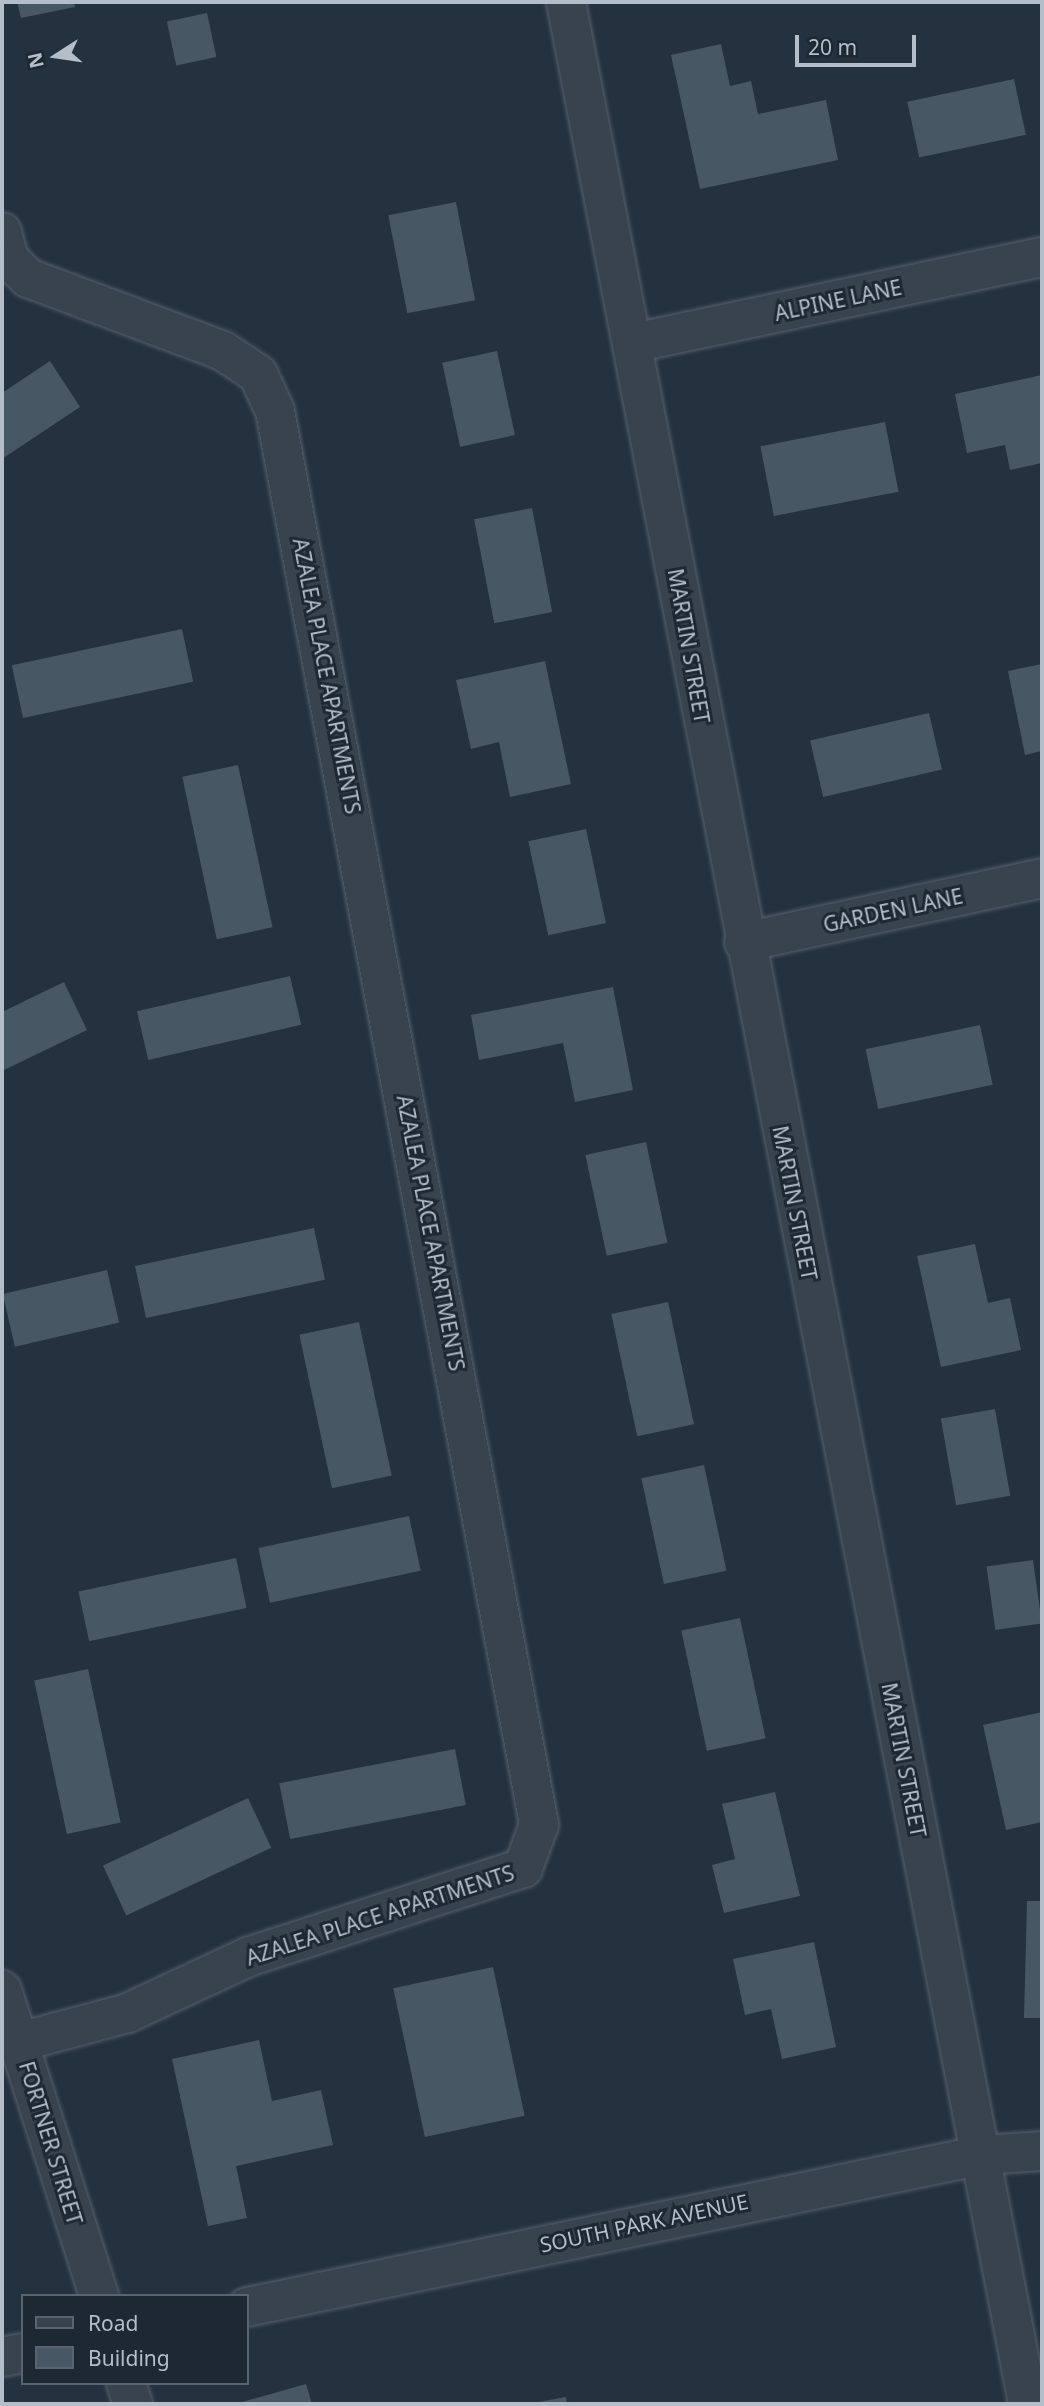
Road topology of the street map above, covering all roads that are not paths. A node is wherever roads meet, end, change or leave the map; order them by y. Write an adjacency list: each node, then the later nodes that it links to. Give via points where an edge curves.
1 (566, 2): 4 (street, MARTIN STREET)
2 (2, 233): 8 (street, AZALEA PLACE APARTMENTS, via 9,259 28,278 223,351 258,374 275,411 539,1825 523,1868 250,1956 128,2013)
3 (1042, 257): 4 (street, ALPINE LANE)
4 (633, 343): 6 (street, MARTIN STREET)
5 (1042, 878): 6 (street, GARDEN LANE)
6 (744, 942): 10 (street, MARTIN STREET)
7 (2, 1990): 8 (street, FORTNER STREET)
8 (19, 2042): 11 (street, FORTNER STREET)
9 (1042, 2151): 10 (street, SOUTH PARK AVENUE)
10 (982, 2155): 12 (street, SOUTH PARK AVENUE); 17 (street, MARTIN STREET)
11 (98, 2294)
12 (248, 2307)
13 (21, 2353): 14 (street)
14 (2, 2357)
15 (127, 2385): 16 (street)
16 (132, 2404)
17 (1028, 2404)

